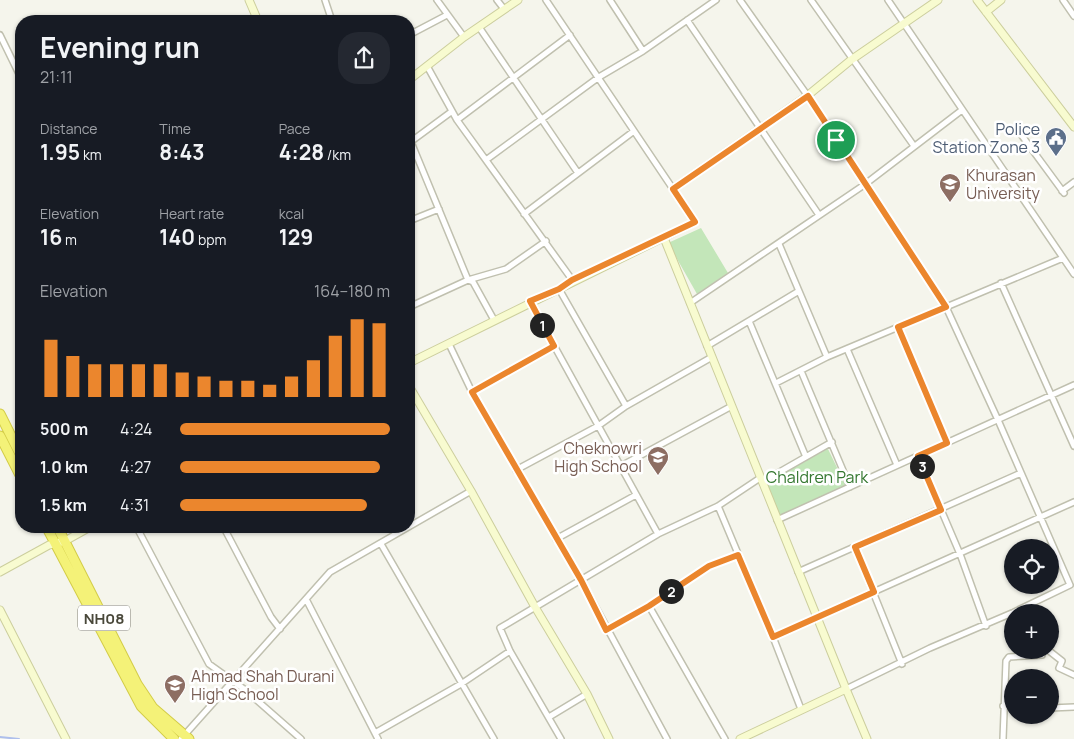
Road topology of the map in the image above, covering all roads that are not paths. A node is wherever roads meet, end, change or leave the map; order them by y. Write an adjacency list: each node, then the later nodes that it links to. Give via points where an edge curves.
1 (249, 0): 18 (main road)
2 (325, 0): 19 (street)
3 (437, 0): 20 (street)
4 (498, 0): 16 (street)
5 (518, 0): 16 (main road)
6 (546, 0): 27 (street)
7 (716, 0): 22 (street)
8 (740, 0): 38 (street)
9 (811, 0): 32 (street)
10 (888, 0): 23 (street)
11 (938, 0): 23 (main road)
12 (977, 0): 17 (main road)
13 (1001, 0): 17 (main road)
14 (1063, 0): 21 (street)
15 (611, 1): 30 (street)
16 (504, 9): 24 (main road)
17 (986, 12): 43 (main road)
18 (255, 15)
19 (330, 15)
20 (447, 15): 25 (street); 28 (street)
21 (1074, 16)
22 (687, 20): 30 (street); 44 (street)
23 (904, 24): 32 (main road); 39 (street)
24 (479, 27): 28 (main road); 37 (street)
25 (415, 32)
26 (0, 35): 29 (street)
27 (570, 36): 36 (street); 37 (street)
28 (464, 37): 33 (main road)
29 (6, 50): 31 (street); 34 (street)
30 (643, 51): 36 (street)
31 (0, 53)
32 (851, 60): 38 (main road); 48 (street)
33 (427, 66): 35 (main road); 40 (street)
34 (15, 67)
35 (415, 75)
36 (599, 77): 42 (street); 46 (street)
37 (513, 79): 41 (street); 42 (street)
38 (808, 96): 44 (main road); 53 (street)
39 (962, 110): 48 (street); 62 (street)
40 (451, 112): 41 (street); 47 (street)
41 (457, 120): 50 (street)
42 (542, 121): 50 (street); 51 (street)
43 (1074, 126)
44 (760, 128): 54 (main road); 57 (street)
45 (1017, 129): 52 (street, via 1063,192)
46 (634, 131): 51 (street); 54 (street)
47 (415, 139)
48 (914, 146): 53 (street)
49 (415, 154): 55 (street)
50 (486, 160): 56 (street)
51 (578, 173): 56 (street)
52 (1074, 182)
53 (864, 185): 57 (street); 72 (street)
54 (673, 189): 59 (main road, via 695,222)
55 (439, 209): 58 (street); 64 (street)
56 (524, 214): 60 (street)
57 (820, 215): 61 (street)
58 (415, 219)
59 (664, 238): 65 (main road); 70 (main road)
60 (546, 241): 64 (street, via 506,269); 65 (street)
61 (779, 244): 68 (street); 70 (street)
62 (1063, 258): 63 (street); 66 (street)
63 (1074, 274)
64 (468, 280): 71 (street); 73 (street, via 473,282)
65 (572, 280): 67 (main road)
66 (1001, 283): 72 (street); 88 (street)
67 (559, 289): 69 (main road); 89 (street)
68 (799, 292): 74 (street); 81 (street)
69 (530, 301): 73 (main road); 77 (street)
70 (690, 303): 78 (main road)
71 (415, 304)
72 (946, 307): 75 (street); 92 (street)
73 (494, 320): 76 (main road)
74 (749, 321): 78 (street); 84 (street)
75 (898, 327): 79 (street); 96 (street)
76 (449, 344): 82 (main road); 86 (street)
77 (554, 346): 86 (street); 93 (street)
78 (707, 346): 80 (main road)
79 (847, 349): 81 (street); 102 (street)
80 (712, 357): 89 (street); 90 (main road)
81 (827, 358): 83 (street)
82 (415, 360)
83 (801, 370): 84 (street); 95 (street)
84 (776, 383): 100 (street)
85 (1074, 385): 88 (street)
86 (472, 392): 104 (street)
87 (415, 396): 108 (main road)
88 (1051, 396): 92 (street); 98 (street)
89 (626, 406): 93 (street)
90 (730, 407): 103 (street); 106 (main road)
91 (0, 414): 97 (highway)
92 (998, 420): 96 (street); 105 (street)
93 (598, 426): 103 (street); 104 (street)
94 (0, 436): 101 (highway)
95 (832, 442): 100 (street); 107 (street)
96 (947, 443): 99 (street)
97 (15, 444)
98 (1074, 444)
99 (918, 456): 102 (street); 112 (street)
100 (806, 457): 106 (street)
101 (15, 465)
102 (897, 465): 107 (street)
103 (621, 466): 109 (street)
104 (516, 470): 123 (street)
105 (1021, 473): 112 (street); 113 (street)
106 (761, 480): 111 (street); 114 (main road)
107 (850, 486): 114 (street)
108 (471, 492): 115 (street); 137 (main road)
109 (636, 495): 122 (street); 123 (street)
110 (1074, 502): 113 (street)
111 (718, 506): 122 (street); 128 (street)
112 (941, 510): 126 (street); 127 (street)
113 (1041, 518): 127 (street); 132 (street)
114 (777, 520): 130 (main road)
115 (415, 524)
116 (52, 533): 124 (highway, NH08)
117 (58, 533): 124 (highway, NH08)
118 (79, 533): 124 (main road)
119 (140, 533): 150 (street, via 209,664)
120 (227, 533): 142 (street)
121 (400, 533): 125 (street)
122 (658, 534): 131 (street)
123 (556, 539): 131 (street)
124 (60, 543): 129 (main road, via 49,545); 160 (highway, NH08, via 137,684 153,708); 162 (highway, NH08, via 141,706)
125 (381, 544): 134 (street, via 330,572); 151 (street)
126 (855, 547): 130 (street); 133 (street)
127 (960, 554): 133 (street); 141 (street)
128 (738, 555): 136 (street, via 709,566); 144 (street)
129 (0, 572)
130 (798, 572): 140 (main road)
131 (581, 580): 137 (street); 143 (street)
132 (1072, 585): 135 (street)
133 (874, 592): 140 (street); 148 (street)
134 (307, 601): 142 (street); 159 (street)
135 (1037, 604)
136 (649, 606): 143 (street); 169 (street)
137 (535, 607): 145 (street, via 500,628); 153 (main road)
138 (0, 610): 161 (main road)
139 (1004, 617): 141 (street)
140 (816, 618): 144 (street); 152 (main road)
141 (986, 626): 148 (street, via 930,648)
142 (280, 629): 150 (street)
143 (606, 630): 168 (street)
144 (773, 637): 157 (street)
145 (510, 651): 151 (street); 158 (street)
146 (1008, 659): 154 (street)
147 (1059, 659): 149 (street, via 1062,661 1059,668)
148 (902, 664): 152 (street)
149 (1074, 675)
150 (233, 682): 160 (street); 163 (street)
151 (461, 684): 159 (street); 165 (street)
152 (846, 689): 157 (main road); 171 (main road)
153 (586, 694): 158 (street); 167 (main road)
154 (1003, 706): 172 (street)
155 (1074, 707): 156 (street)
156 (1059, 708)
157 (801, 709): 170 (main road)
158 (549, 717): 166 (street)
159 (375, 733): 164 (street)
160 (185, 737)
161 (66, 739)
162 (174, 739)
163 (301, 739)
164 (378, 739)
165 (494, 739)
166 (561, 739)
167 (609, 739)
168 (667, 739)
169 (725, 739)
170 (740, 739)
171 (867, 739)
172 (1003, 739)

